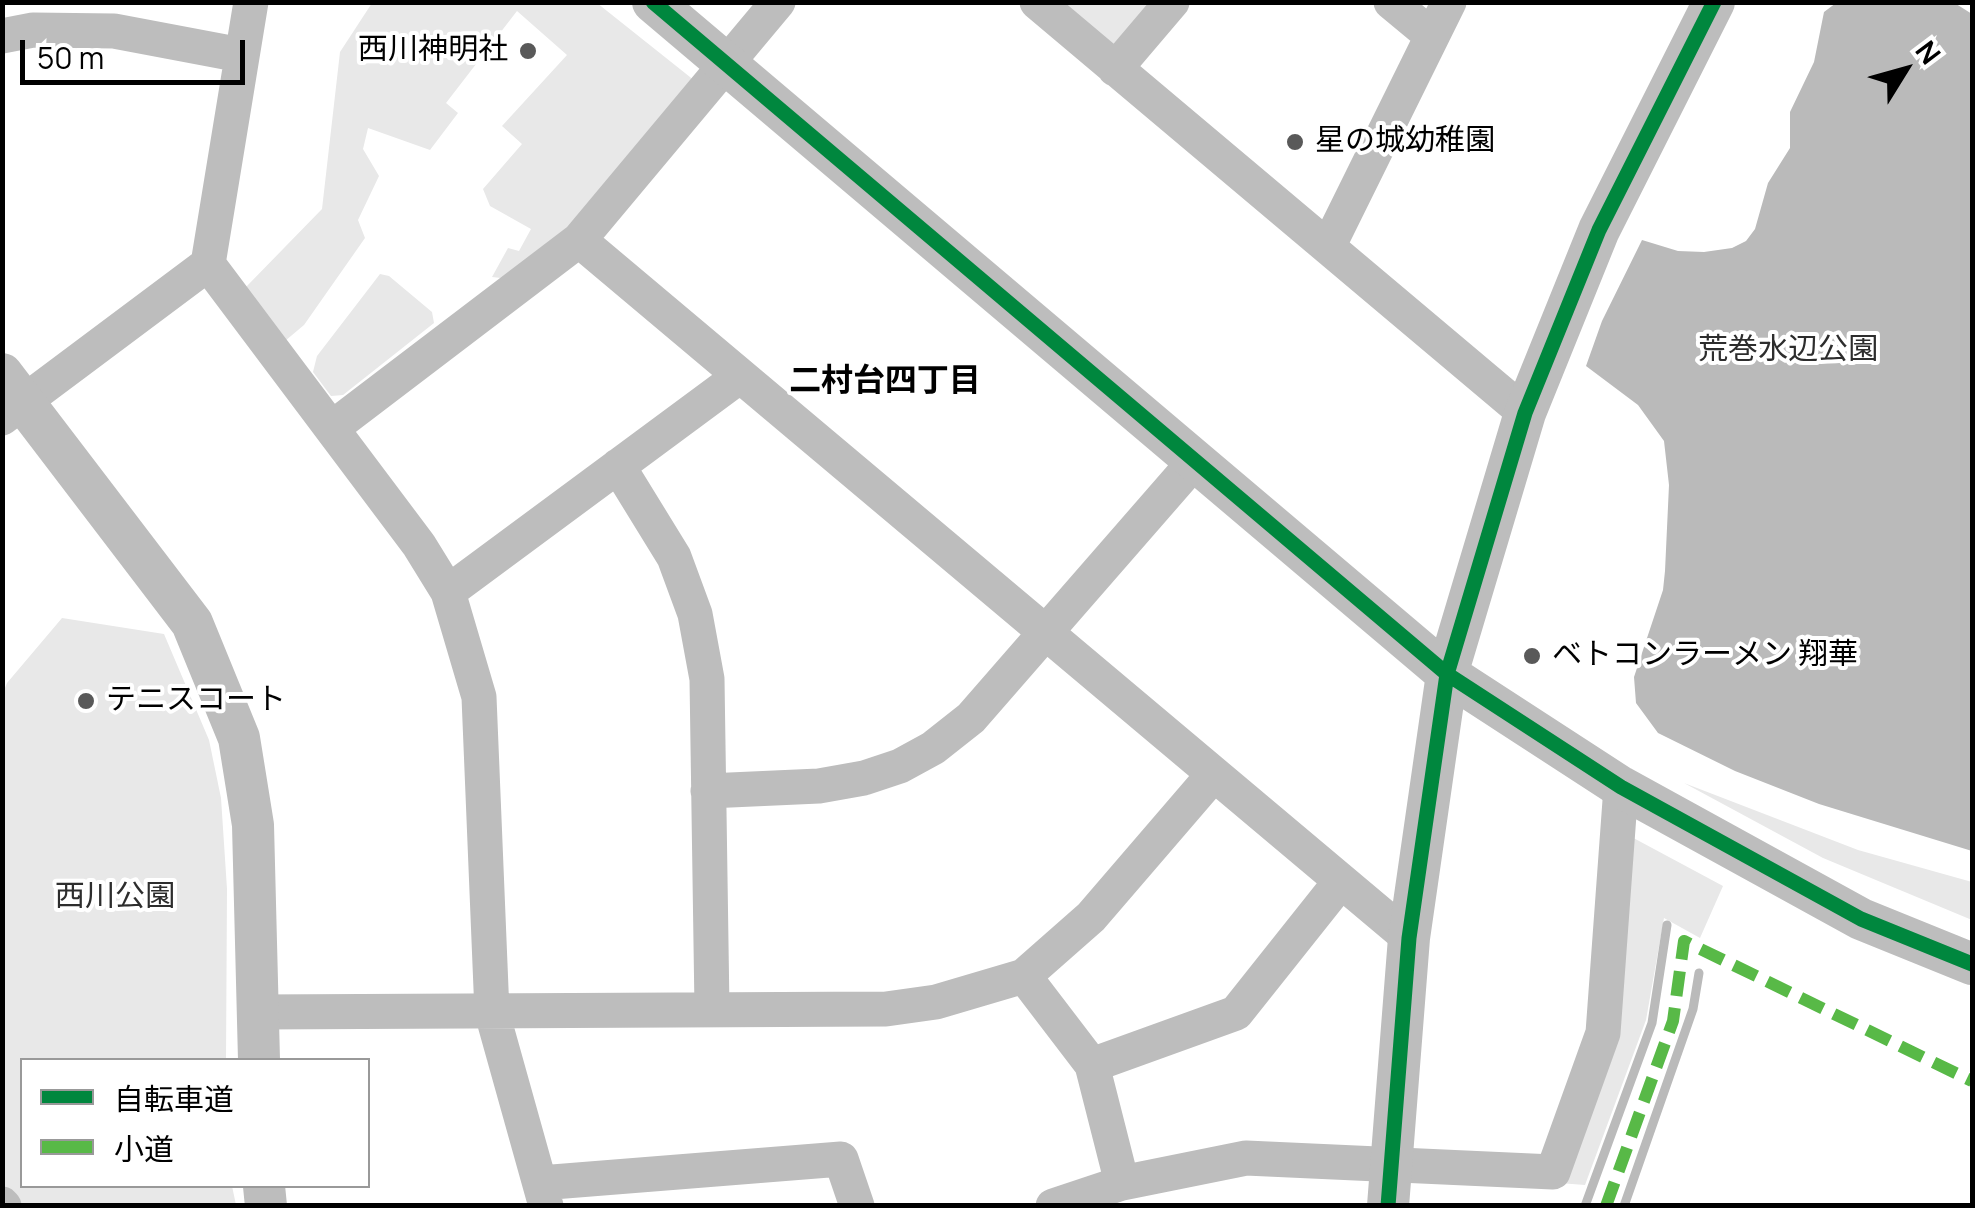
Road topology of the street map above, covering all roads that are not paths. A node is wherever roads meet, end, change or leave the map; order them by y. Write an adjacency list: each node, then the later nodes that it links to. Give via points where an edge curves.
1 (251, 2): 11 (street)
2 (653, 2): 12 (street)
3 (778, 2): 12 (street)
4 (1037, 2): 13 (street)
5 (1172, 2): 13 (street)
6 (1391, 2): 10 (street)
7 (1449, 2): 10 (street)
8 (1714, 2): 19 (street, via 1600,230)
9 (2, 36): 11 (street, via 114,31)
10 (1432, 36): 15 (street)
11 (241, 54): 16 (street)
12 (727, 64): 14 (street); 21 (street)
13 (1116, 69): 15 (street)
14 (579, 240): 17 (street); 20 (street)
15 (1328, 247): 19 (street)
16 (208, 264): 18 (street); 20 (street)
17 (740, 376): 22 (street); 24 (street)
18 (9, 398): 34 (street, via 192,623 239,738 253,825)
19 (1526, 413): 25 (street)
20 (332, 428): 23 (street)
21 (1196, 461): 24 (street); 25 (street)
22 (618, 466): 23 (street); 28 (street, via 674,556 695,614 707,679)
23 (448, 592): 35 (street, via 480,697)
24 (1046, 633): 26 (street); 28 (street, via 971,718 900,766 820,786)
25 (1447, 674): 27 (street); 30 (street)
26 (1214, 774): 29 (street); 32 (street, via 1092,917)
27 (1620, 787): 31 (street, via 1861,920); 39 (street, via 1603,1033 1553,1172)
28 (708, 791): 33 (street)
29 (1341, 880): 30 (street); 37 (street, via 1236,1013)
30 (1409, 938): 39 (street)
31 (1972, 964)
32 (1024, 976): 33 (street, via 886,1009); 37 (street)
33 (712, 1009): 35 (street)
34 (257, 1012): 35 (street); 36 (street)
35 (492, 1013): 40 (street)
36 (259, 1058)
37 (1092, 1065): 38 (street)
38 (1122, 1183): 39 (street, via 1246,1158); 42 (street)
39 (1390, 1185)
40 (543, 1194): 41 (street, via 841,1159)
41 (858, 1206)
42 (1053, 1206)

